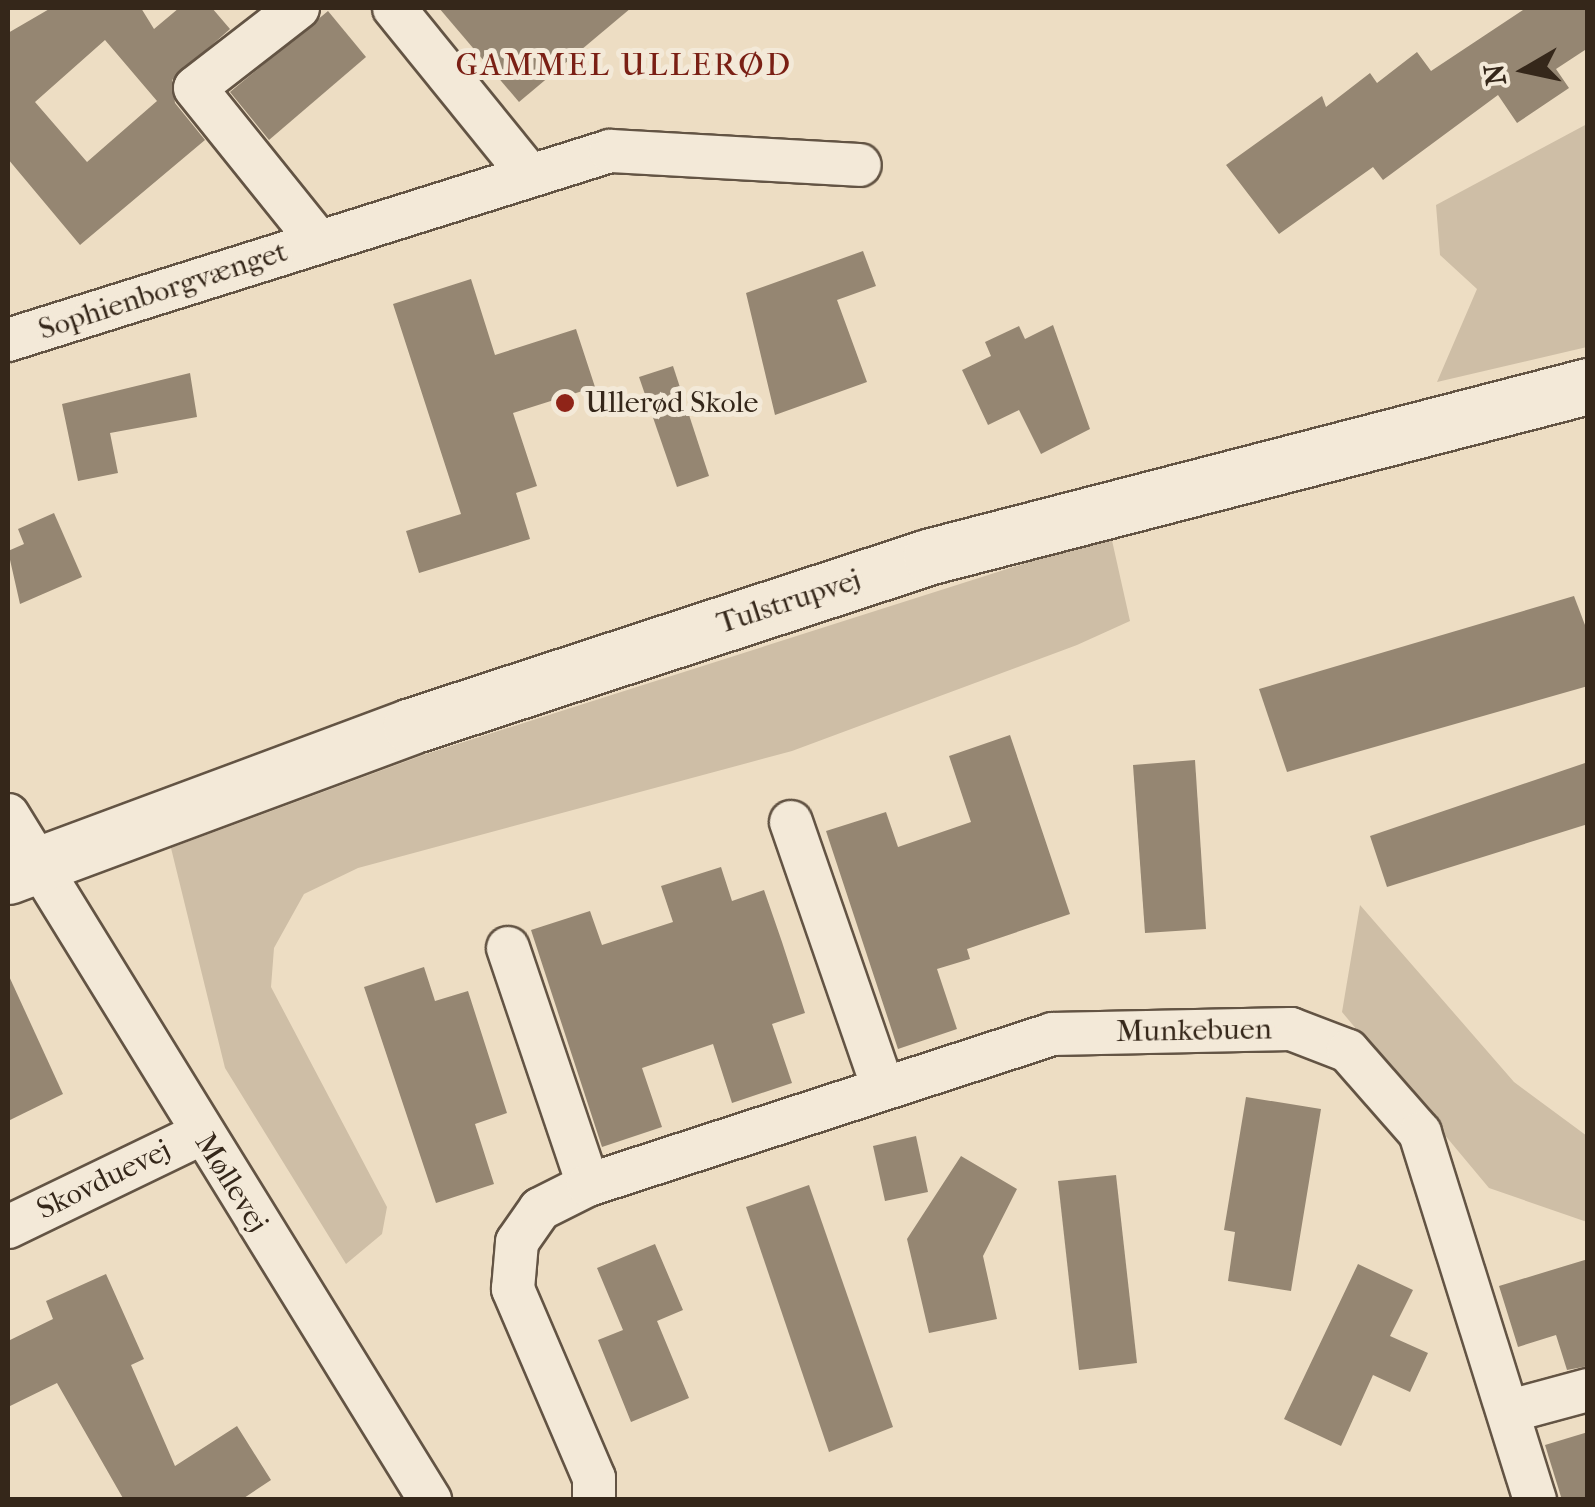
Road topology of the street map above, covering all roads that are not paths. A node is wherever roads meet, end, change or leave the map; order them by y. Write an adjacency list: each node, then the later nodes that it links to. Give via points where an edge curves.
1 (298, 8): 5 (street, Sophienborgvænget, via 195,88)
2 (394, 8): 4 (street)
3 (860, 164): 4 (street, Sophienborgvænget, via 610,151)
4 (527, 172): 5 (street, Sophienborgvænget)
5 (318, 241): 6 (street, Sophienborgvænget)
6 (8, 340)
7 (1588, 386): 10 (street, Tulstrupvej, via 931,556 410,726)
8 (8, 814): 10 (street)
9 (791, 822): 12 (street)
10 (22, 870): 13 (street, Møllevej)
11 (508, 948): 14 (street)
12 (883, 1087): 14 (street, Munkebuen); 17 (street, Munkebuen, via 1052,1034 1291,1029 1348,1051 1420,1133)
13 (200, 1134): 15 (street, Skovduevej); 18 (street, Møllevej)
14 (588, 1186): 19 (street, Munkebuen, via 540,1209 517,1242 514,1289 594,1478)
15 (8, 1227)
16 (1588, 1390): 17 (street)
17 (1510, 1411): 20 (street, Munkebuen)
18 (430, 1500)
19 (594, 1500)
20 (1535, 1500)

